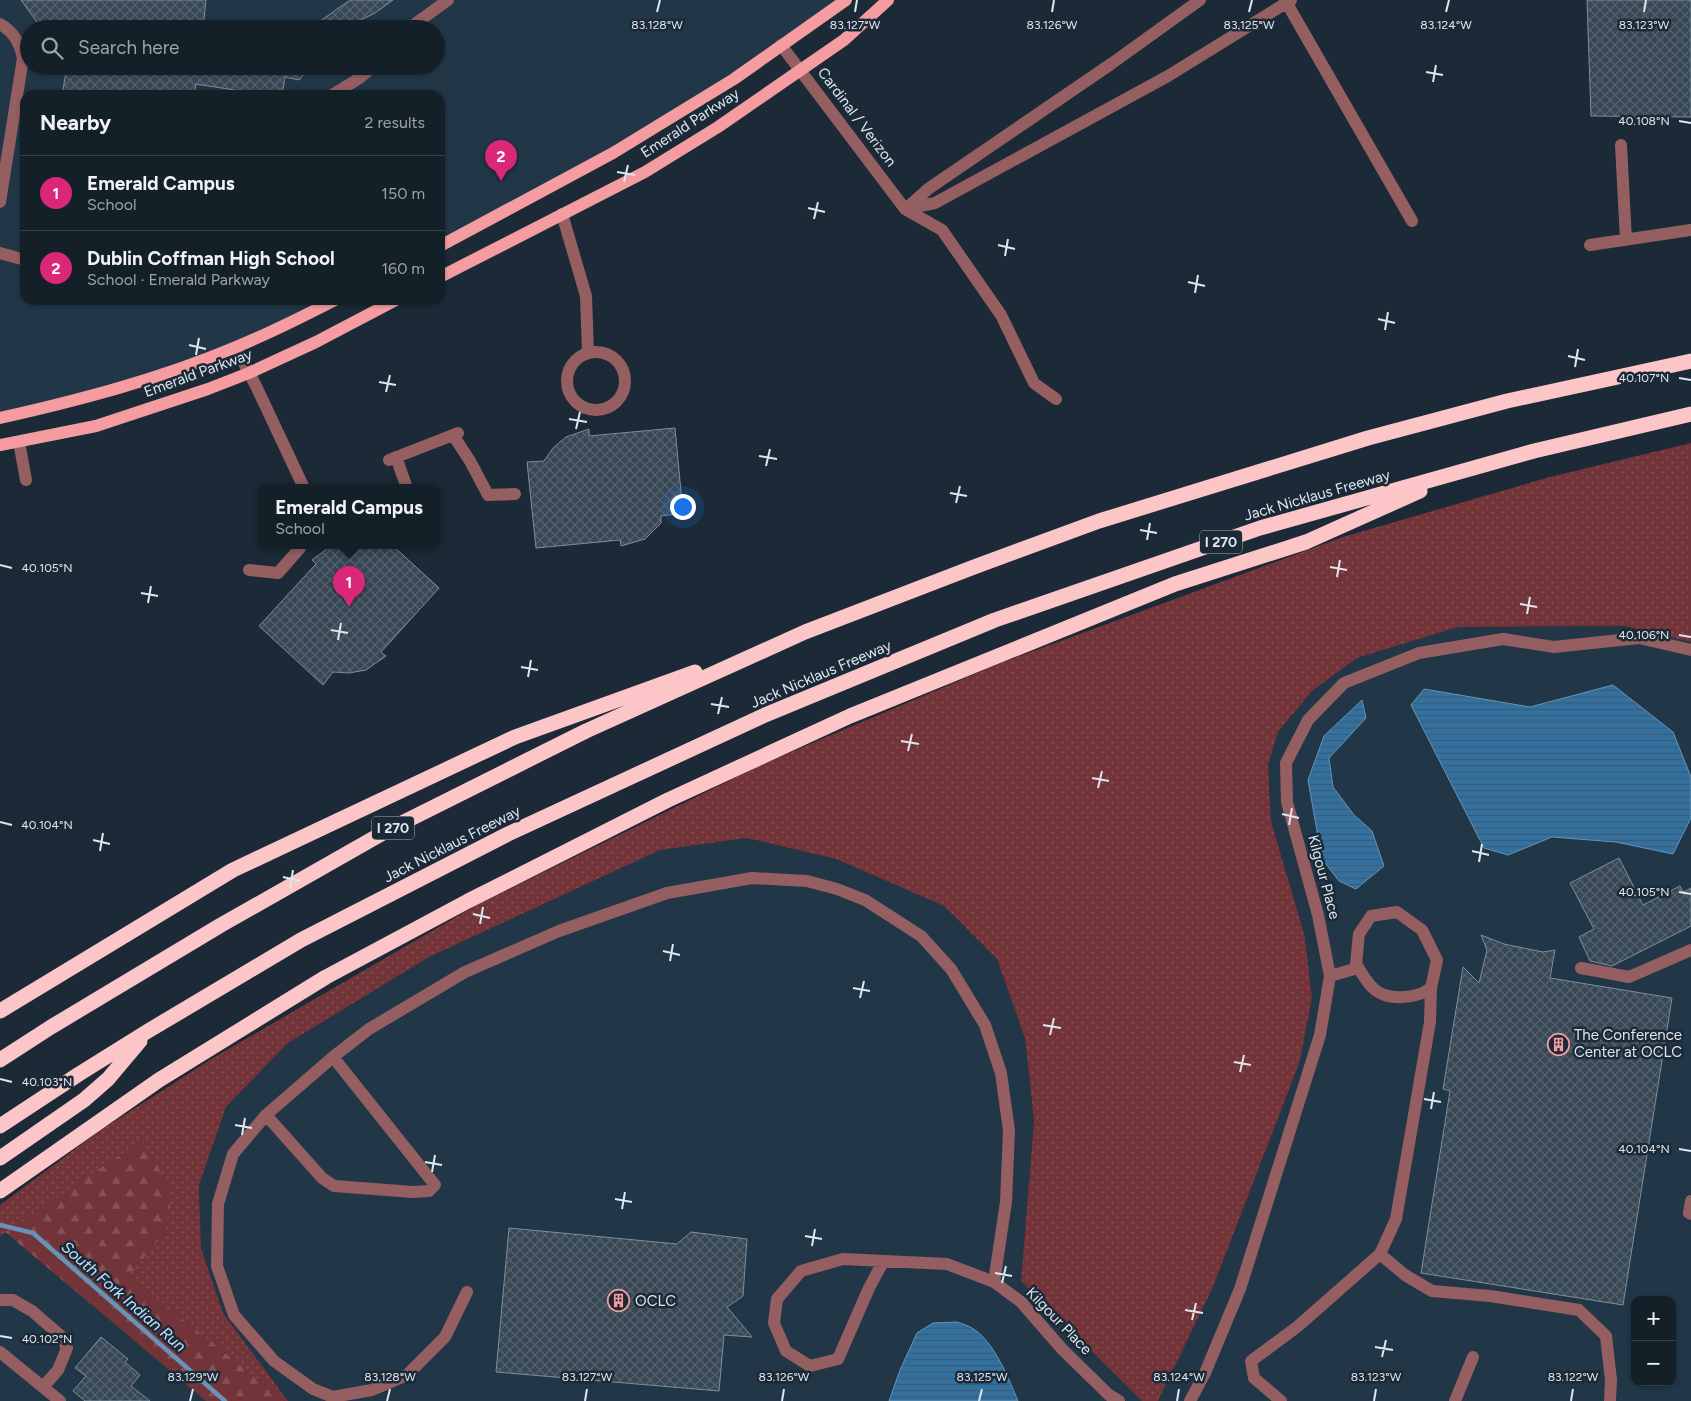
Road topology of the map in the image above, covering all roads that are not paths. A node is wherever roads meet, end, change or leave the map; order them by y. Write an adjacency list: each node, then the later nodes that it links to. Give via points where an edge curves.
1 (448, 0): 6 (street)
2 (846, 0): 8 (main road, Emerald Parkway)
3 (888, 0): 10 (main road, Emerald Parkway, via 844,40)
4 (1200, 0): 16 (street, via 928,189)
5 (1288, 1): 16 (street, via 1168,76 935,203); 18 (street)
6 (420, 20)
7 (0, 24): 9 (street, via 16,38)
8 (781, 45): 10 (street, Cardinal / Verizon); 21 (main road, Emerald Parkway, via 734,79 613,154)
9 (20, 47)
10 (801, 70): 16 (street, Cardinal / Verizon); 17 (main road, Emerald Parkway, via 645,172)
11 (20, 75): 15 (street)
12 (363, 75): 13 (street)
13 (340, 90)
14 (1621, 145): 20 (street)
15 (0, 202)
16 (905, 209): 32 (street, via 942,230 1001,315 1034,383)
17 (562, 214): 25 (main road, Emerald Parkway); 29 (street, via 586,296)
18 (1412, 221)
19 (1691, 230): 20 (street)
20 (1626, 240): 22 (street)
21 (445, 243)
22 (1590, 245)
23 (0, 253): 24 (street)
24 (20, 259)
25 (445, 274)
26 (325, 305): 28 (main road, Emerald Parkway)
27 (386, 305): 31 (main road, Emerald Parkway)
28 (236, 348): 31 (street); 34 (main road, Emerald Parkway, via 143,381)
29 (588, 353): 29 (street, via 571,367 568,378 570,392 581,405 598,410 614,404 620,397 625,377 623,369 610,356)
30 (1691, 361): 44 (highway, I 270, via 1507,401 1368,438 1099,521)
31 (249, 373): 35 (main road, Emerald Parkway, via 96,426); 39 (street)
32 (1056, 399)
33 (1691, 414): 37 (highway, Jack Nicklaus Freeway / I 270)
34 (0, 418)
35 (18, 442): 36 (main road, Emerald Parkway); 38 (street)
36 (0, 445)
37 (1462, 472): 52 (highway, Jack Nicklaus Freeway / I 270, via 1260,528 1004,617 765,715 500,838 301,940); 58 (highway, via 1306,542 1175,584 850,716 668,800 326,977 159,1080)
38 (26, 480)
39 (302, 484)
40 (405, 484): 41 (street, via 393,458 455,434 488,495)
41 (515, 494)
42 (299, 549): 43 (street, via 278,573)
43 (249, 570)
44 (805, 632): 51 (highway, via 515,737 234,870); 54 (highway, I 270, via 586,731 390,830 220,925)
45 (1691, 650): 49 (street, Kilgour Place, via 1639,638 1554,647 1504,639 1420,653 1344,684 1308,720 1286,764 1287,802 1318,914)
46 (1691, 950): 48 (street, via 1629,977)
47 (1358, 968): 49 (street); 50 (street, via 1373,988 1392,998 1423,994); 50 (street, via 1359,934 1371,916 1397,912 1422,930 1437,960)
48 (1581, 968)
49 (1330, 976): 72 (street, Kilgour Place, via 1320,1035 1243,1280 1205,1373)
50 (1430, 988): 61 (street, via 1430,1022 1396,1218)
51 (0, 1011)
52 (148, 1031): 56 (highway, Jack Nicklaus Freeway / I 270); 57 (highway, via 108,1079)
53 (333, 1057): 55 (street); 55 (street, via 434,1185 429,1191 334,1186 322,1178); 63 (street, via 369,1029 465,972 559,931 667,892 752,878 807,881 837,888 865,900 921,936 951,969 985,1025 1001,1073 1009,1131 1006,1202)
54 (0, 1060)
55 (266, 1115): 69 (street, via 233,1154 218,1204 217,1266 234,1314 274,1361)
56 (0, 1126)
57 (0, 1158)
58 (0, 1190)
59 (1691, 1201): 60 (street)
60 (1691, 1214)
61 (1380, 1254): 73 (street, via 1297,1327 1251,1361 1254,1378); 75 (street, via 1405,1275 1432,1291 1579,1310 1606,1336)
62 (883, 1262): 62 (street, Kilgour Place, via 843,1259 802,1271 777,1299 774,1324 786,1351 810,1366 838,1359); 63 (street, Kilgour Place, via 947,1264)
63 (994, 1282): 71 (street, Kilgour Place, via 1021,1302 1062,1349)
64 (467, 1292): 69 (street, via 445,1337 407,1375 372,1390)
65 (0, 1300): 68 (street, via 13,1300 32,1311 61,1336 67,1348 58,1370)
66 (0, 1352): 68 (street)
67 (1473, 1357): 74 (street)
68 (42, 1387): 70 (street)
69 (333, 1399)
70 (60, 1401)
71 (1118, 1401)
72 (1190, 1401)
73 (1280, 1401)
74 (1455, 1401)
75 (1610, 1401)

